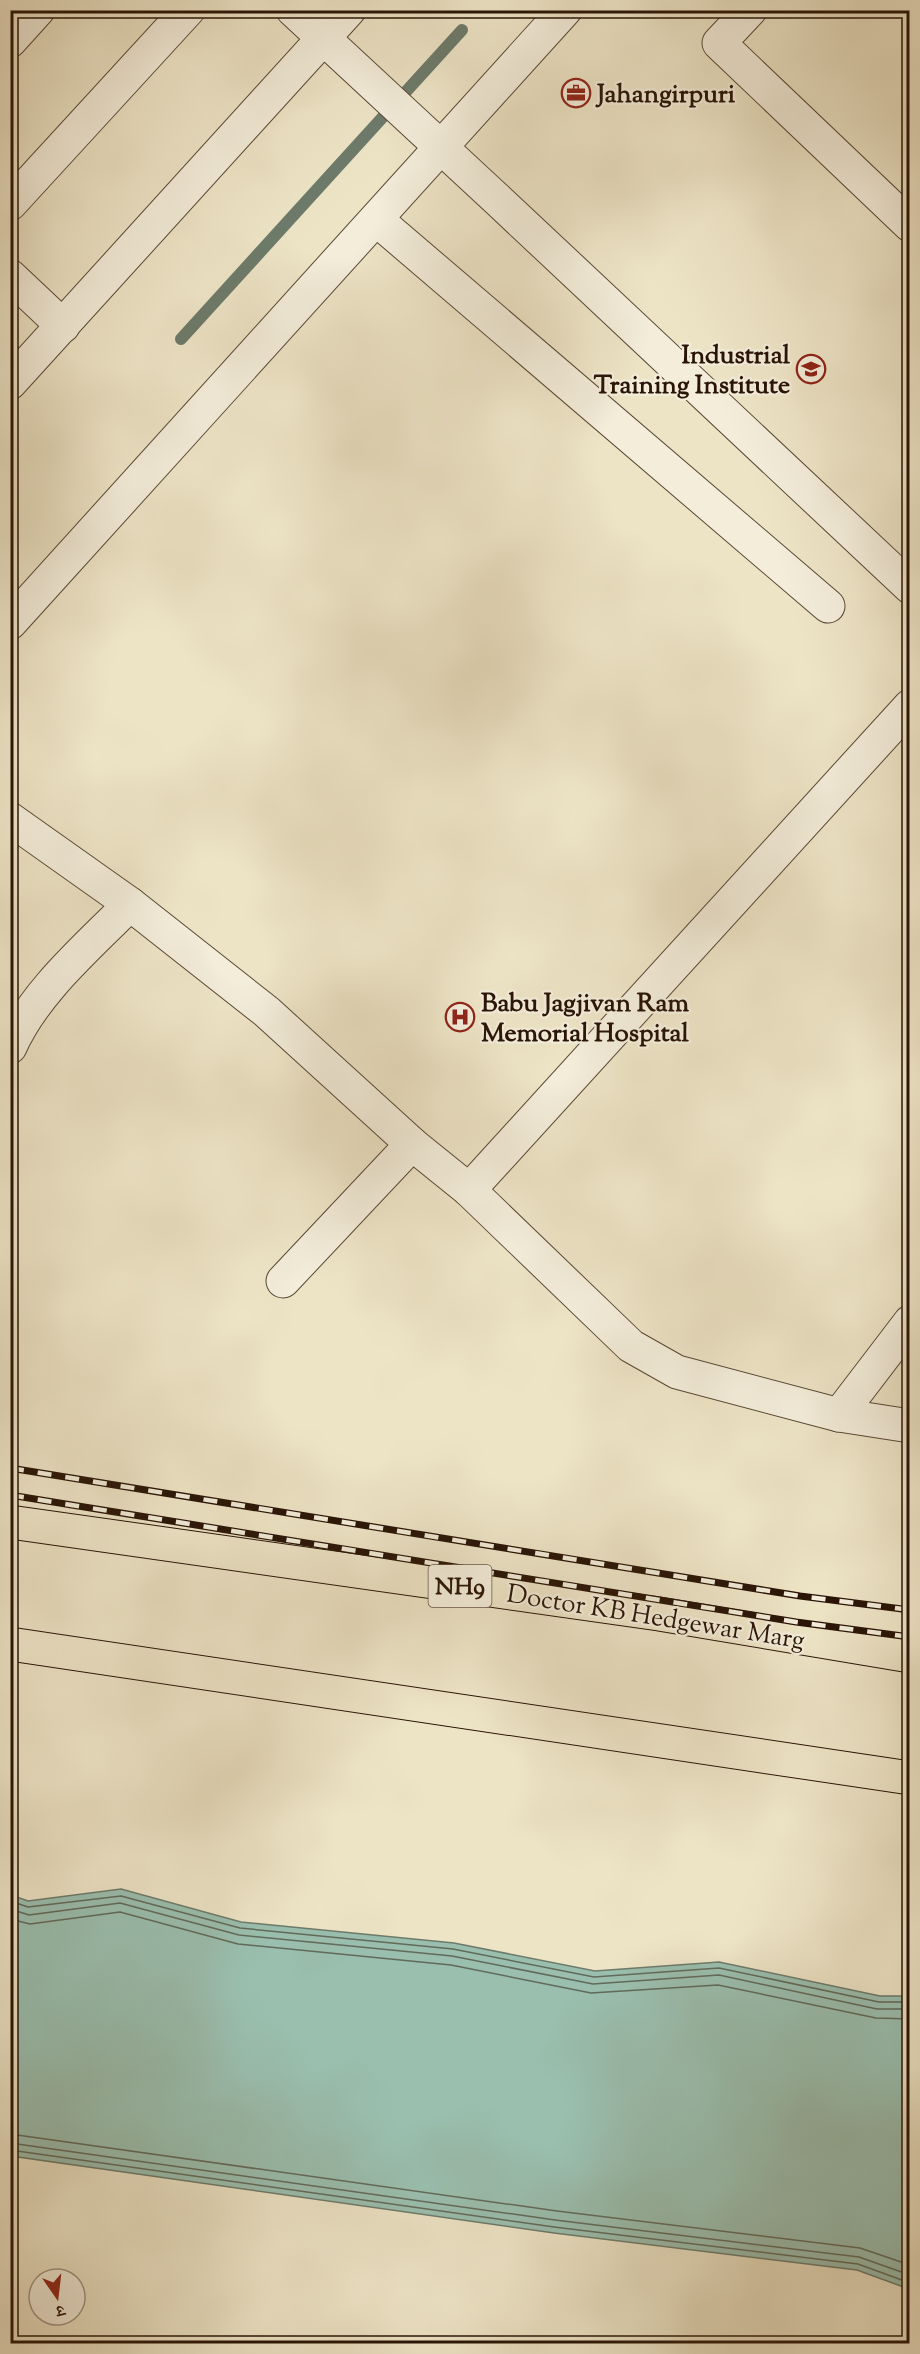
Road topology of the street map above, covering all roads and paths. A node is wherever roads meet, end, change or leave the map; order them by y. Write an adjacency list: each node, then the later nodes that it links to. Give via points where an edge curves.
1 (38, 10): 8 (street)
2 (188, 10): 10 (street)
3 (293, 10): 7 (street)
4 (349, 10): 7 (street)
5 (565, 10): 9 (street)
6 (750, 10): 12 (street, via 719,44)
7 (324, 39): 9 (street); 14 (street)
8 (10, 41)
9 (442, 148): 11 (street); 16 (street)
10 (10, 204)
11 (377, 220): 17 (street); 18 (street)
12 (909, 225)
13 (10, 276): 14 (street)
14 (63, 326): 15 (street)
15 (14, 372)
16 (909, 587)
17 (828, 606)
18 (10, 623)
19 (909, 706): 24 (street)
20 (10, 819): 21 (street)
21 (129, 904): 22 (street, via 47,990 18,1029); 23 (street, via 267,1012)
22 (10, 1047)
23 (412, 1144): 24 (street); 25 (street)
24 (469, 1190): 27 (street, via 631,1346 677,1372)
25 (283, 1281)
26 (909, 1322): 27 (street)
27 (839, 1415): 28 (street)
28 (909, 1426)
29 (10, 1522): 31 (highway, Doctor KB Hedgewar Marg / NH9, via 658,1614)
30 (10, 1644): 32 (highway)
31 (909, 1656)
32 (909, 1778)

